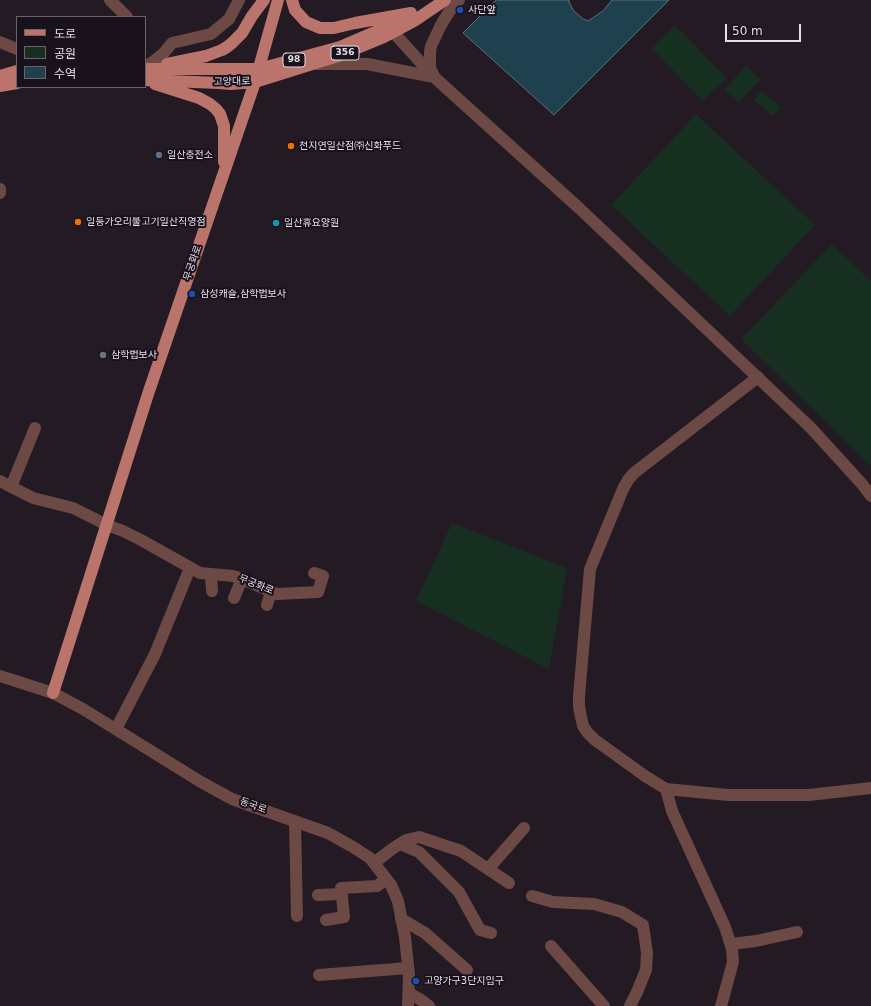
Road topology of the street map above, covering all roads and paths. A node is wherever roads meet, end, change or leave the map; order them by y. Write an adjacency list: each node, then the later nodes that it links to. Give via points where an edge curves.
1 (110, 0): 10 (street)
2 (239, 0): 16 (street, via 230,19 211,34 172,43)
3 (264, 0): 17 (main road, via 242,33 222,50 206,56)
4 (278, 0): 19 (main road, 무궁화로)
5 (292, 0): 9 (main road, via 295,10 306,22 320,28 334,28)
6 (430, 0): 9 (main road, 고양대로 / 98)
7 (444, 0): 11 (main road, 고양대로 / 356)
8 (458, 0): 22 (street, via 441,25 430,52 430,68)
9 (412, 13): 19 (main road, 고양대로 / 98, via 340,47)
10 (126, 16)
11 (393, 32): 15 (main road, 고양대로 / 356); 22 (street)
12 (0, 42): 13 (street)
13 (15, 48): 14 (street)
14 (0, 51)
15 (310, 65): 22 (street, via 367,64); 25 (main road, 고양대로 / 356)
16 (146, 67)
17 (146, 68)
18 (146, 68): 19 (main road, 고양대로 / 98)
19 (259, 69): 25 (main road, 무궁화로)
20 (16, 71): 21 (main road)
21 (0, 76)
22 (434, 77): 31 (street, via 579,208)
23 (146, 81): 25 (main road, 고양대로 / 356, via 231,84)
24 (146, 81): 28 (main road, via 199,98 216,109 224,126)
25 (255, 82): 28 (main road, 무궁화로)
26 (16, 83): 27 (main road)
27 (0, 86)
28 (224, 174): 36 (main road, 무궁화로, via 149,391)
29 (0, 189): 30 (street)
30 (0, 193)
31 (758, 377): 35 (street, via 811,428); 49 (street, via 631,476 623,489 590,569 579,696 583,726 595,740)
32 (35, 428): 34 (street)
33 (0, 481): 34 (street)
34 (11, 487): 36 (street, via 33,498 73,508)
35 (871, 496)
36 (107, 525): 37 (street, 무궁화로, via 141,540); 46 (main road, 무궁화로)
37 (190, 568): 39 (street, 무궁화로, via 200,573); 47 (street, via 155,654)
38 (314, 573): 42 (street, 무궁화로, via 324,576 318,592)
39 (211, 574): 40 (street, 무궁화로); 41 (street)
40 (242, 579): 42 (street, 무궁화로); 43 (street)
41 (212, 591)
42 (272, 592): 44 (street)
43 (234, 598)
44 (267, 605)
45 (0, 676): 46 (street, 동국로)
46 (53, 693): 47 (street, 동국로)
47 (116, 729): 50 (street, 동국로, via 201,782 232,798)
48 (871, 788): 49 (street, via 809,795 728,795)
49 (666, 789): 65 (street, via 672,811)
50 (295, 821): 53 (street, 동국로, via 328,833 370,858); 60 (street)
51 (524, 828): 54 (street)
52 (400, 844): 53 (street); 54 (street, via 419,837 461,851); 64 (street, via 418,852 460,892 480,930)
53 (374, 864): 55 (street, 동국로)
54 (488, 869): 56 (street)
55 (386, 879): 57 (street, via 377,886 341,888); 61 (street, 동국로, via 398,901)
56 (509, 883)
57 (342, 894): 58 (street); 62 (street, via 344,917)
58 (318, 895)
59 (532, 896): 74 (street, via 553,902 594,904 622,912 643,925 647,953 646,970)
60 (297, 916)
61 (402, 919): 67 (street, 동국로); 68 (street, via 425,933)
62 (326, 920)
63 (797, 932): 65 (street)
64 (491, 933)
65 (731, 944): 75 (street, via 733,962)
66 (551, 946): 73 (street)
67 (408, 968): 69 (street); 70 (street, 동국로)
68 (467, 970)
69 (319, 975)
70 (408, 993): 71 (street, 동국로); 72 (street)
71 (408, 1006)
72 (429, 1006)
73 (604, 1006)
74 (630, 1006)
75 (721, 1006)

